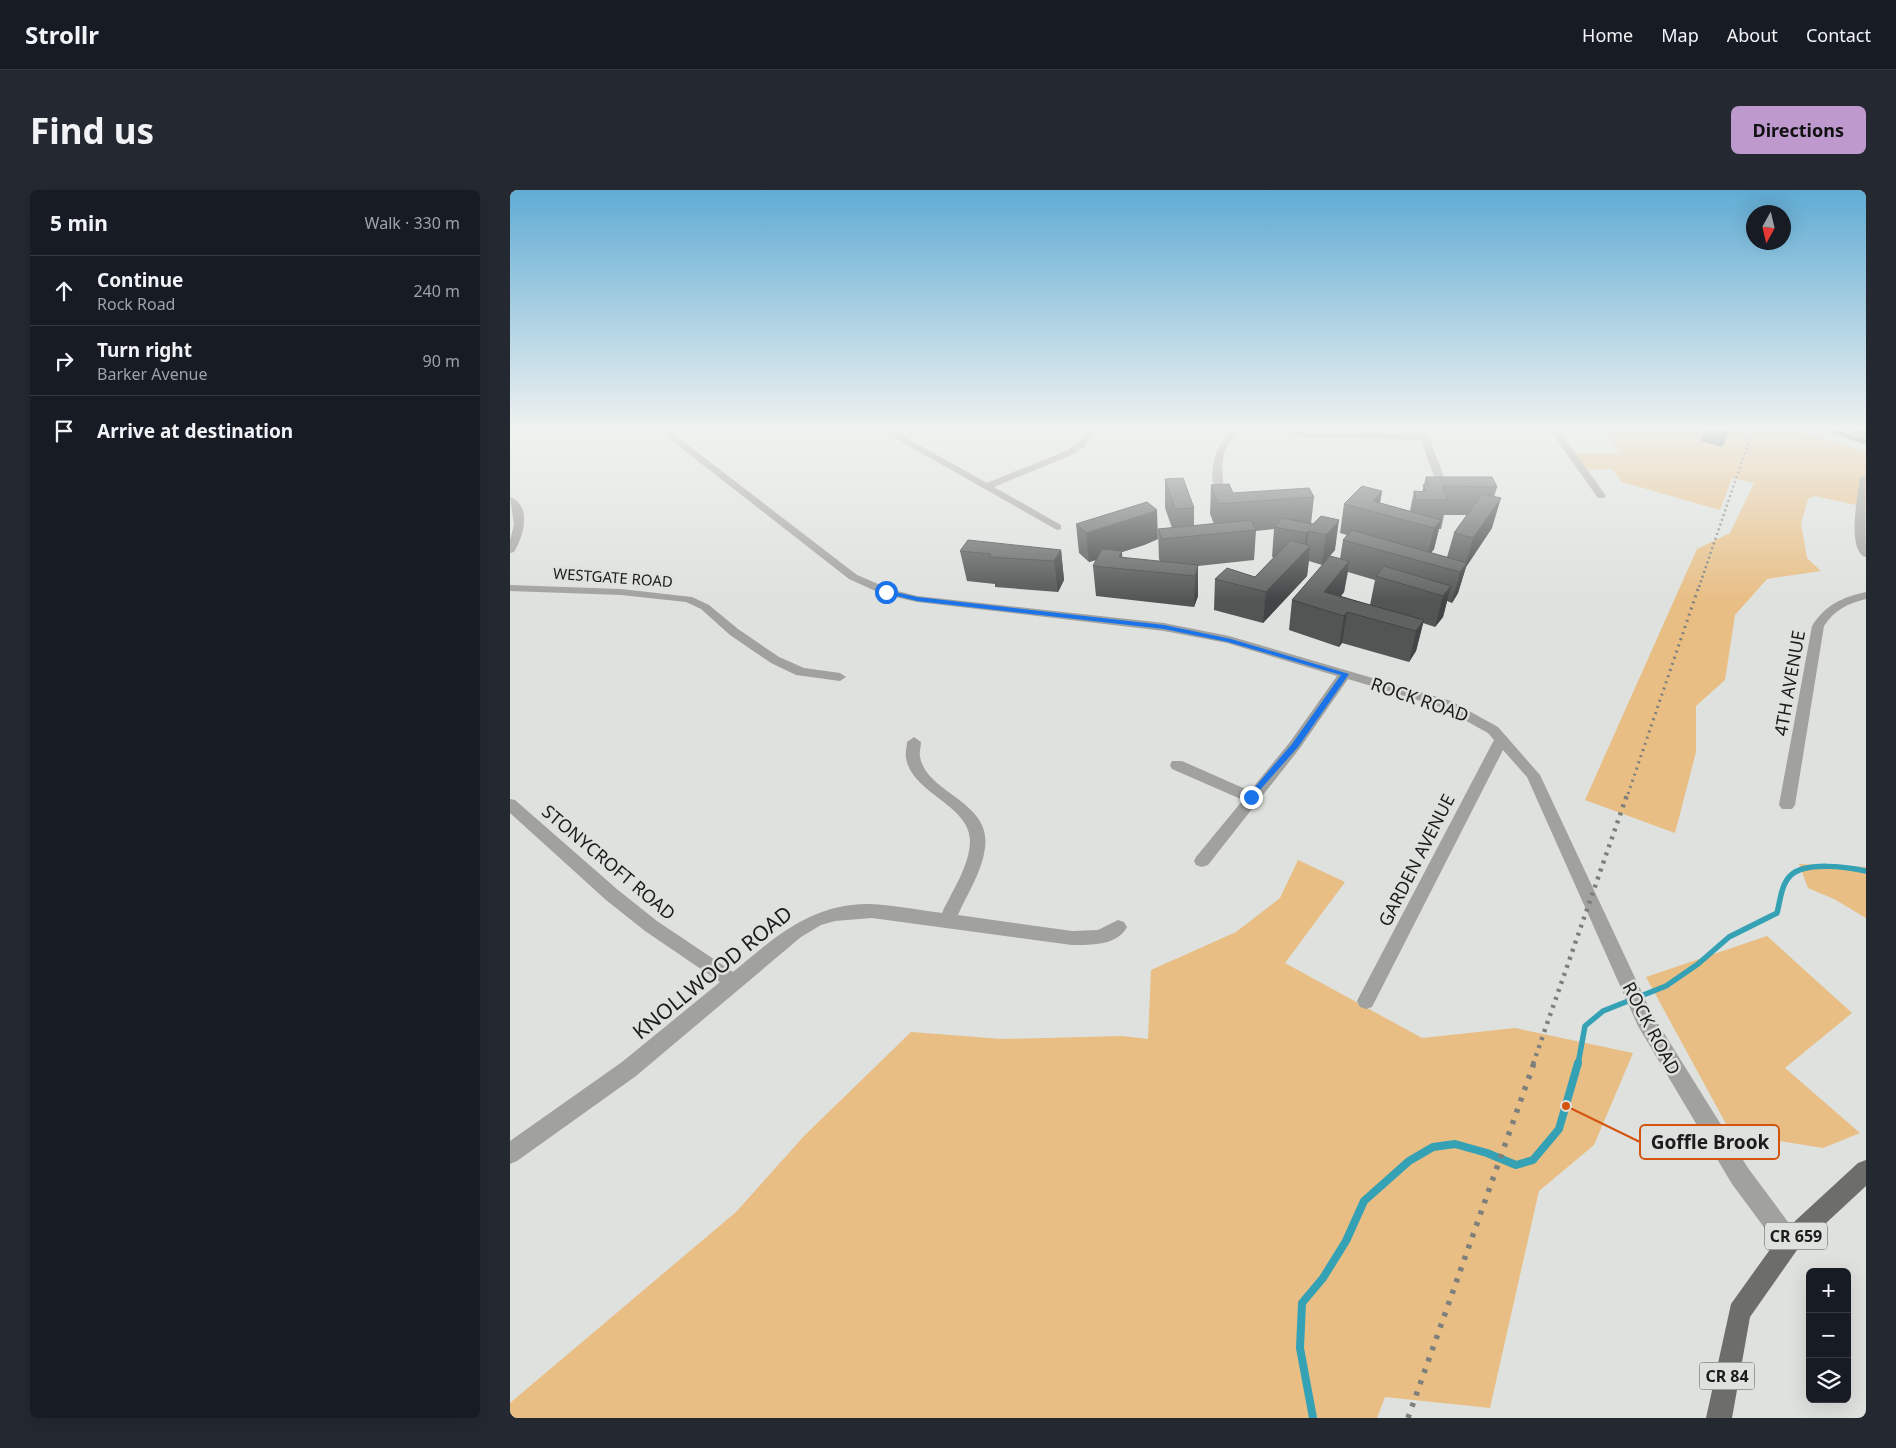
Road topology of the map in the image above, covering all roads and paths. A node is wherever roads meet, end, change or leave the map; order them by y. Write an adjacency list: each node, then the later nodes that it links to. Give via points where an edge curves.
1 (735, 486): 16 (street, ROCK ROAD, via 853,577 875,588 917,599 1193,632)
2 (1220, 486): 7 (street)
3 (1443, 486): 8 (street)
4 (1594, 486): 9 (street)
5 (1864, 486): 13 (street, via 1859,537)
6 (986, 487): 11 (street)
7 (1220, 492)
8 (1445, 493)
9 (1601, 496)
10 (510, 500): 12 (street, via 519,515 519,528)
11 (1057, 526)
12 (510, 550)
13 (1866, 554)
14 (510, 588): 17 (street, WESTGATE ROAD, via 629,592 688,599 706,607 734,632 775,660 801,672)
15 (1866, 595): 23 (street, 4TH AVENUE, via 1837,605 1818,626)
16 (1345, 674): 18 (street, ROCK ROAD, via 1446,704 1479,721); 21 (street, via 1295,746)
17 (840, 677)
18 (1502, 738): 28 (street, GARDEN AVENUE); 31 (street, ROCK ROAD, via 1533,775 1628,983 1670,1063 1725,1154)
19 (914, 742): 25 (street, via 912,752 918,770 969,818 978,836 974,859)
20 (1177, 765): 21 (street)
21 (1251, 797): 24 (street)
22 (510, 804): 27 (street, STONYCROFT ROAD, via 612,896)
23 (1787, 805)
24 (1202, 860)
25 (947, 920): 26 (street, KNOLLWOOD ROAD, via 1072,938 1100,937); 27 (street, KNOLLWOOD ROAD, via 850,910 826,915 784,940)
26 (1118, 927)
27 (734, 982): 29 (street, KNOLLWOOD ROAD, via 629,1069)
28 (1366, 1001)
29 (510, 1154)
30 (1865, 1174): 31 (main road, CR 659)
31 (1789, 1242): 32 (main road, CR 659)
32 (1739, 1312): 33 (main road, CR 84)
33 (1719, 1418)

